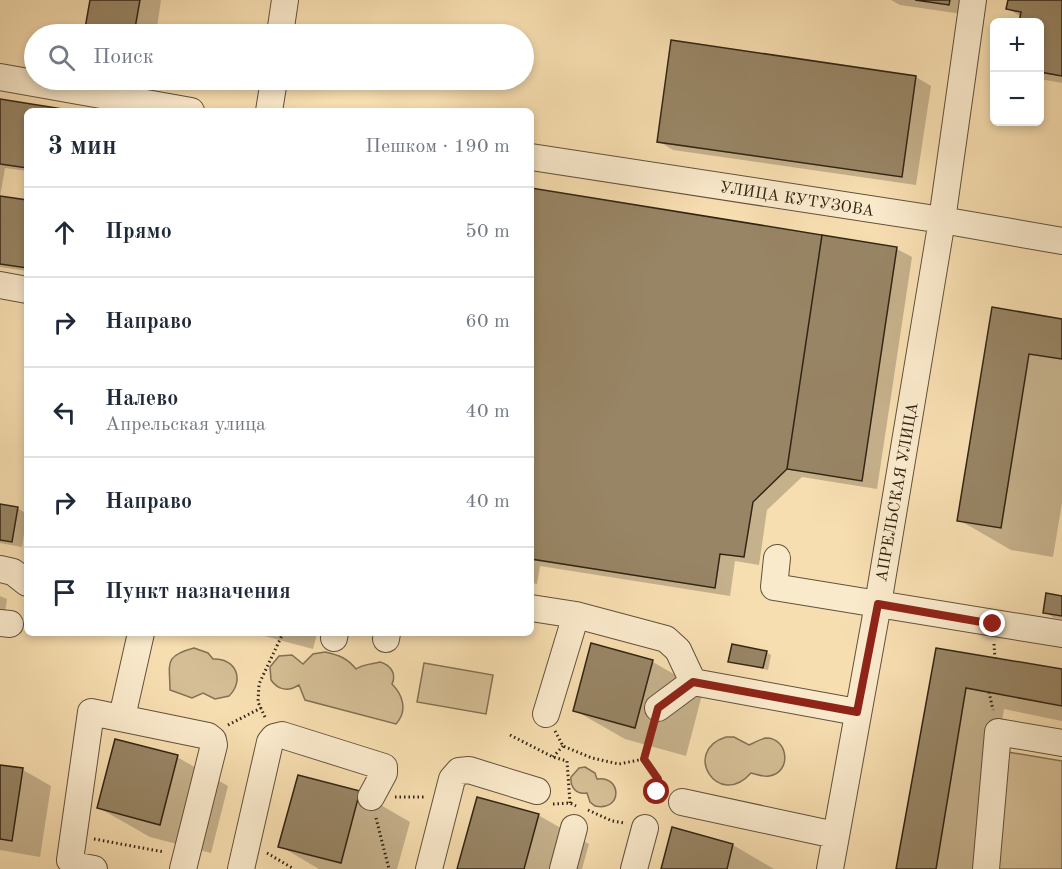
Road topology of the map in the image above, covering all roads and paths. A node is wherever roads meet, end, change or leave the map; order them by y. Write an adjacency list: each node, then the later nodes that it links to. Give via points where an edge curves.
1 (285, 0): 3 (street)
2 (973, 0): 11 (street, АПРЕЛЬСКАЯ УЛИЦА)
3 (281, 24)
4 (0, 77): 5 (street)
5 (24, 81)
6 (73, 90): 8 (street)
7 (272, 90): 9 (street)
8 (174, 108)
9 (269, 108)
10 (534, 157): 11 (street, УЛИЦА КУТУЗОВА)
11 (942, 220): 12 (street, УЛИЦА КУТУЗОВА); 18 (street, АПРЕЛЬСКАЯ УЛИЦА)
12 (1062, 241)
13 (0, 285): 14 (street)
14 (24, 289)
15 (777, 558): 18 (street, via 774,587)
16 (0, 569): 17 (street)
17 (24, 581)
18 (878, 604): 21 (street); 27 (street, АПРЕЛЬСКАЯ УЛИЦА)
19 (534, 608): 20 (street)
20 (576, 615): 24 (street, via 666,639 678,650); 28 (street)
21 (1062, 634)
22 (140, 636): 29 (street)
23 (282, 636): 25 (path, via 259,684)
24 (693, 682): 26 (street); 27 (street)
25 (261, 708): 31 (path); 32 (path)
26 (658, 708): 36 (path)
27 (857, 712): 45 (street, АПРЕЛЬСКАЯ УЛИЦА)
28 (546, 714): 34 (path)
29 (122, 717): 31 (street); 44 (street, via 91,712)
30 (510, 735): 35 (path)
31 (208, 736): 47 (street, via 214,745)
32 (274, 737): 38 (street, via 282,735 384,767); 46 (street)
33 (1062, 743): 55 (street, via 998,732)
34 (563, 746): 35 (path); 36 (path, via 619,764)
35 (553, 757): 41 (path, via 567,761)
36 (644, 759): 40 (path, via 658,779 657,792)
37 (537, 791): 39 (street, via 469,770 459,771 452,779)
38 (371, 797): 39 (path); 50 (path)
39 (447, 798): 51 (street)
40 (674, 800): 45 (street)
41 (570, 803): 42 (path, via 548,804); 43 (path, via 612,821)
42 (574, 828): 52 (street)
43 (645, 828): 53 (street)
44 (73, 835): 47 (path); 48 (street, via 70,860)
45 (835, 835): 54 (street, АПРЕЛЬСКАЯ УЛИЦА)
46 (242, 858): 49 (path, via 268,853)
47 (185, 863)
48 (94, 869)
49 (294, 869)
50 (389, 869)
51 (429, 869)
52 (563, 869)
53 (634, 869)
54 (830, 869)
55 (986, 869)

